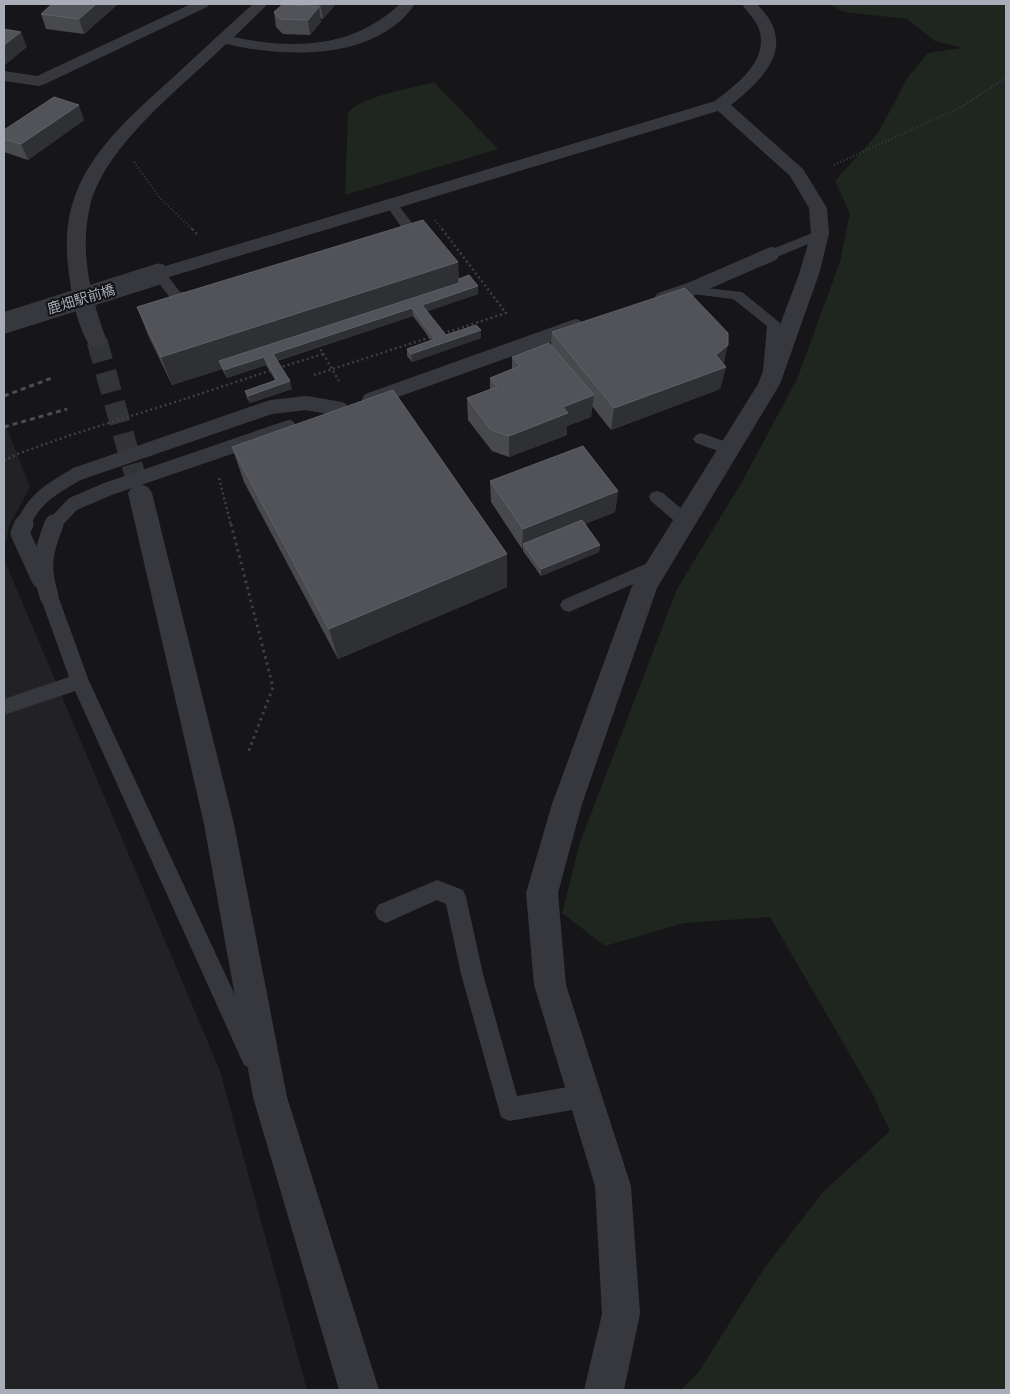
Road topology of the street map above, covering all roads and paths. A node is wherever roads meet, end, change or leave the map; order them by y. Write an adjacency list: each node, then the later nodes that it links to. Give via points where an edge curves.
1 (202, 4): 6 (street, via 39,81)
2 (261, 4): 5 (street)
3 (408, 4): 5 (street, via 397,17 380,28 360,38 332,45 271,48)
4 (749, 4): 8 (street, via 763,20 769,34 768,53 757,72)
5 (223, 39): 25 (street, via 128,128 92,179 77,228 76,266)
6 (4, 76)
7 (1006, 78): 10 (path, via 961,107)
8 (721, 105): 11 (street, 鹿畑駅前橋); 13 (street, via 797,173 818,208)
9 (133, 161): 15 (path, via 169,210)
10 (834, 165)
11 (392, 205): 14 (lane, via 410,230); 16 (street, 鹿畑駅前橋)
12 (432, 216): 22 (path, via 506,313)
13 (820, 234): 17 (lane, bridge); 29 (street)
14 (382, 239)
15 (205, 241)
16 (159, 274): 18 (lane, via 176,296); 20 (street, 鹿畑駅前橋, bridge)
17 (689, 290): 19 (lane, bridge); 29 (lane, via 737,295 774,325)
18 (208, 294)
19 (652, 302)
20 (4, 323)
21 (586, 323): 30 (lane, bridge)
22 (442, 334)
23 (433, 337): 27 (path)
24 (313, 338): 26 (path)
25 (96, 341)
26 (323, 354): 27 (path); 33 (path, bridge, via 74,434)
27 (332, 370): 28 (path)
28 (342, 384)
29 (769, 384): 32 (street)
30 (341, 409): 39 (lane, bridge, via 73,504 54,523 44,550 44,579); 39 (lane, bridge, via 292,402 271,407 111,461 77,474 49,490 29,511 20,533)
31 (701, 439): 32 (lane)
32 (729, 449): 37 (street)
33 (4, 461)
34 (218, 475): 45 (path, via 273,686)
35 (140, 493): 48 (street, via 219,824)
36 (657, 497): 37 (lane)
37 (685, 521): 38 (street)
38 (657, 566): 40 (lane); 47 (street, via 645,586 567,804 542,893 550,985)
39 (49, 596): 41 (lane)
40 (569, 605)
41 (80, 680): 42 (lane); 48 (lane)
42 (40, 695): 43 (lane); 44 (lane, via 29,704)
43 (4, 707)
44 (4, 712)
45 (248, 752)
46 (386, 912): 47 (lane, via 437,890 455,897 472,974 509,1109)
47 (584, 1096): 50 (street, via 613,1186 621,1314)
48 (270, 1097): 49 (street)
49 (360, 1390)
50 (604, 1390)

